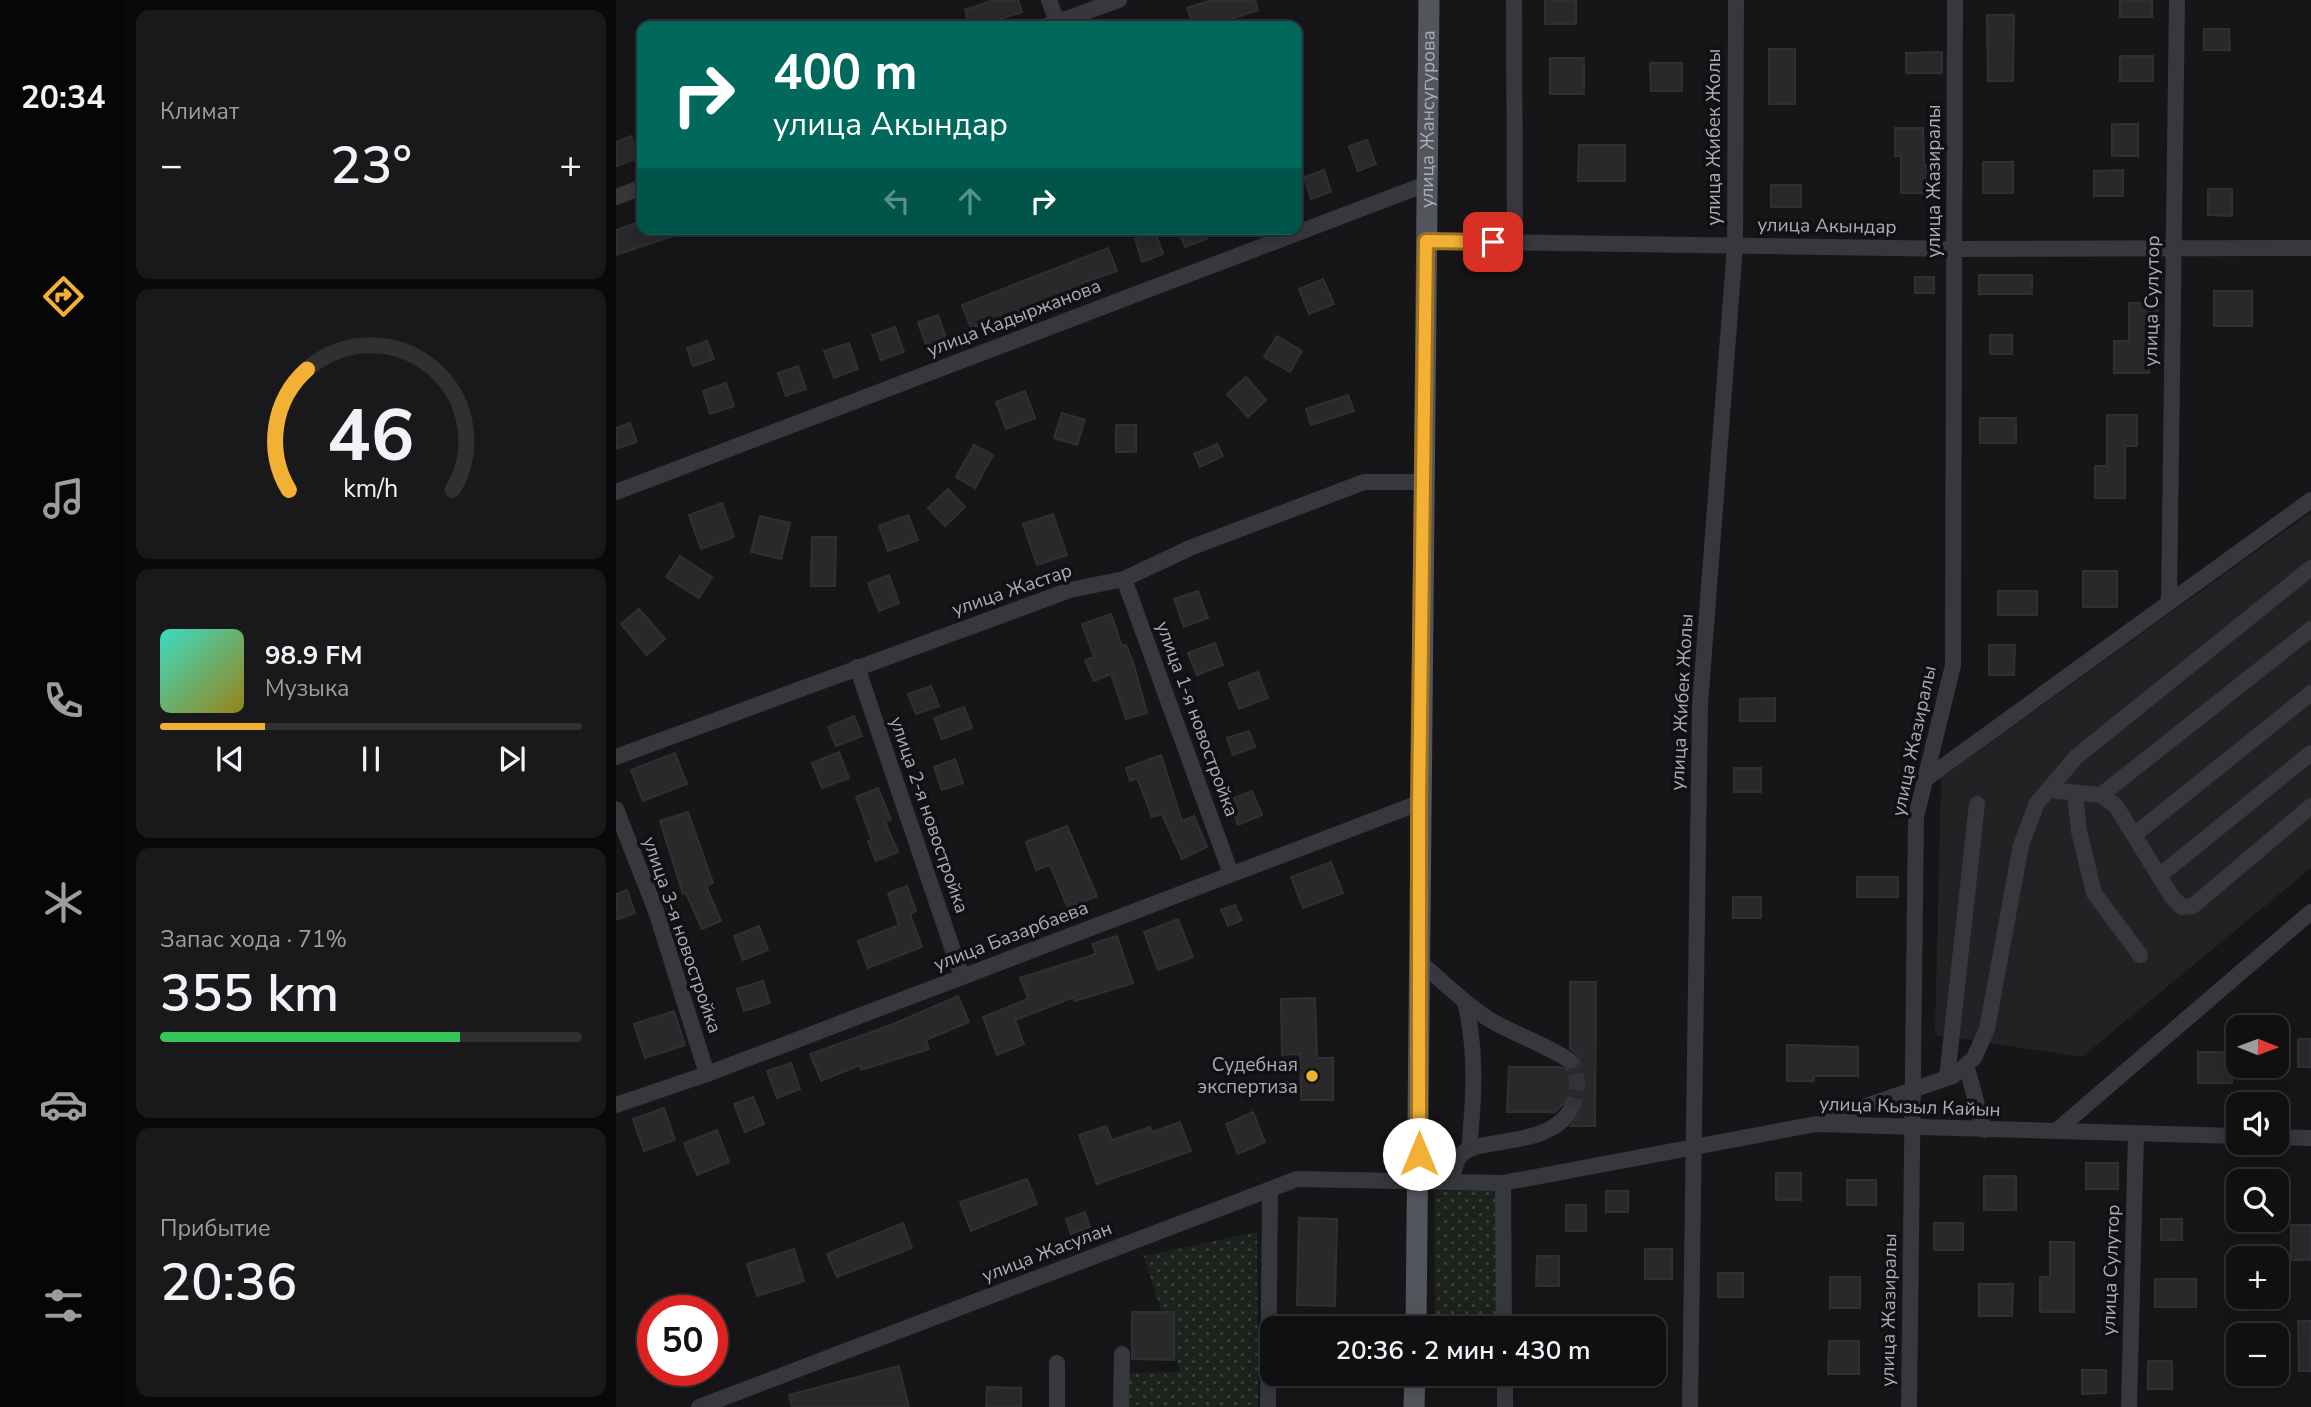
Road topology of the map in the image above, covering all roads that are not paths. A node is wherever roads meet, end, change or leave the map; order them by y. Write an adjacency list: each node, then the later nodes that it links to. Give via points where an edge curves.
1 (1049, 0): 8 (street)
2 (1119, 0): 9 (street)
3 (1429, 0): 10 (main road, улица Жансугурова)
4 (1514, 0): 16 (street)
5 (1736, 0): 17 (street, улица Жибек Жолы)
6 (1955, 0): 20 (street, улица Жазиралы)
7 (2177, 0): 18 (street, улица Сулутор)
8 (1052, 21)
9 (1060, 21)
10 (1426, 184): 13 (street, улица Кадыржанова); 15 (main road, улица Жансугурова)
11 (637, 189): 12 (street)
12 (616, 197)
13 (1302, 231)
14 (1292, 235): 22 (street, улица Кадыржанова)
15 (1426, 241): 16 (street, улица Акындар); 21 (main road, улица Жансугурова)
16 (1515, 243): 17 (street, улица Акындар)
17 (1735, 246): 20 (street, улица Акындар); 63 (street, улица Жибек Жолы, via 1700,705)
18 (2173, 248): 19 (street, улица Акындар); 20 (street, улица Акындар); 26 (street, улица Сулутор)
19 (2311, 248)
20 (1955, 249): 32 (street, улица Жазиралы, via 1953,665)
21 (1423, 482): 25 (street, улица Жастар, via 1364,482 1190,548); 36 (main road, улица Жансугурова)
22 (616, 492)
23 (2311, 500): 26 (street)
24 (2311, 569): 33 (street, via 2076,757)
25 (1124, 579): 28 (street, улица Жастар, via 1070,590); 41 (street, улица 1-я новостройка)
26 (2169, 603): 32 (street)
27 (2311, 629): 35 (street)
28 (857, 667): 31 (street, улица Жастар); 46 (street, улица 2-я новостройка)
29 (2311, 693): 40 (street)
30 (2311, 753): 42 (street)
31 (616, 757)
32 (1927, 778): 52 (street, улица Жазиралы, via 1916,817)
33 (2048, 790): 34 (street); 49 (street, via 2021,845 1987,1029 1975,1058)
34 (2075, 793): 35 (street); 44 (street, via 2094,893)
35 (2101, 795): 40 (street, via 2116,806)
36 (1419, 803): 41 (street, улица Базарбаева); 45 (main road, улица Жансугурова)
37 (1977, 804): 51 (street)
38 (2311, 806): 42 (street, via 2193,906 2182,907)
39 (616, 809): 50 (street, улица 3-я новостройка, via 656,911)
40 (2134, 835): 42 (street)
41 (1231, 874): 46 (street, улица Базарбаева)
42 (2159, 876)
43 (2311, 912): 58 (street)
44 (2140, 955)
45 (1420, 961): 47 (street); 65 (main road, улица Жансугурова)
46 (962, 977): 50 (street, улица Базарбаева)
47 (1465, 1002): 48 (street); 64 (street, via 1475,1069)
48 (1570, 1061)
49 (1966, 1065): 51 (street); 57 (street)
50 (707, 1074): 53 (street, улица Базарбаева)
51 (1947, 1078): 52 (street)
52 (1913, 1089): 55 (street); 56 (street, улица Жазиралы)
53 (616, 1105)
54 (1569, 1112): 64 (street, via 1561,1124 1536,1135)
55 (1816, 1124): 56 (street, улица Кызыл Кайын); 63 (street, улица Кызыл Кайын)
56 (1912, 1128): 57 (street, улица Кызыл Кайын); 82 (street, улица Жазиралы)
57 (1984, 1130): 58 (street, улица Кызыл Кайын)
58 (2056, 1132): 59 (street, улица Кызыл Кайын)
59 (2136, 1133): 60 (street, улица Кызыл Кайын); 83 (street, улица Сулутор)
60 (2226, 1136)
61 (2289, 1137): 62 (street)
62 (2311, 1138)
63 (1695, 1145): 67 (street, улица Кызыл Кайын); 81 (street, улица Жибек Жолы)
64 (1469, 1149): 66 (street, via 1460,1156)
65 (1418, 1181): 66 (street, улица Кызыл Кайын); 68 (street, улица Жасулан, via 1297,1179); 69 (main road, улица Жансугурова)
66 (1451, 1182): 67 (street, улица Кызыл Кайын)
67 (1503, 1183): 70 (street)
68 (1270, 1190): 75 (street, улица Жасулан); 78 (street)
69 (1416, 1316)
70 (1504, 1316)
71 (1122, 1354): 77 (street)
72 (1057, 1363): 76 (street)
73 (1415, 1386): 79 (main road)
74 (1505, 1386): 80 (street)
75 (699, 1407)
76 (1057, 1407)
77 (1121, 1407)
78 (1268, 1407)
79 (1414, 1407)
80 (1505, 1407)
81 (1690, 1407)
82 (1909, 1407)
83 (2129, 1407)

